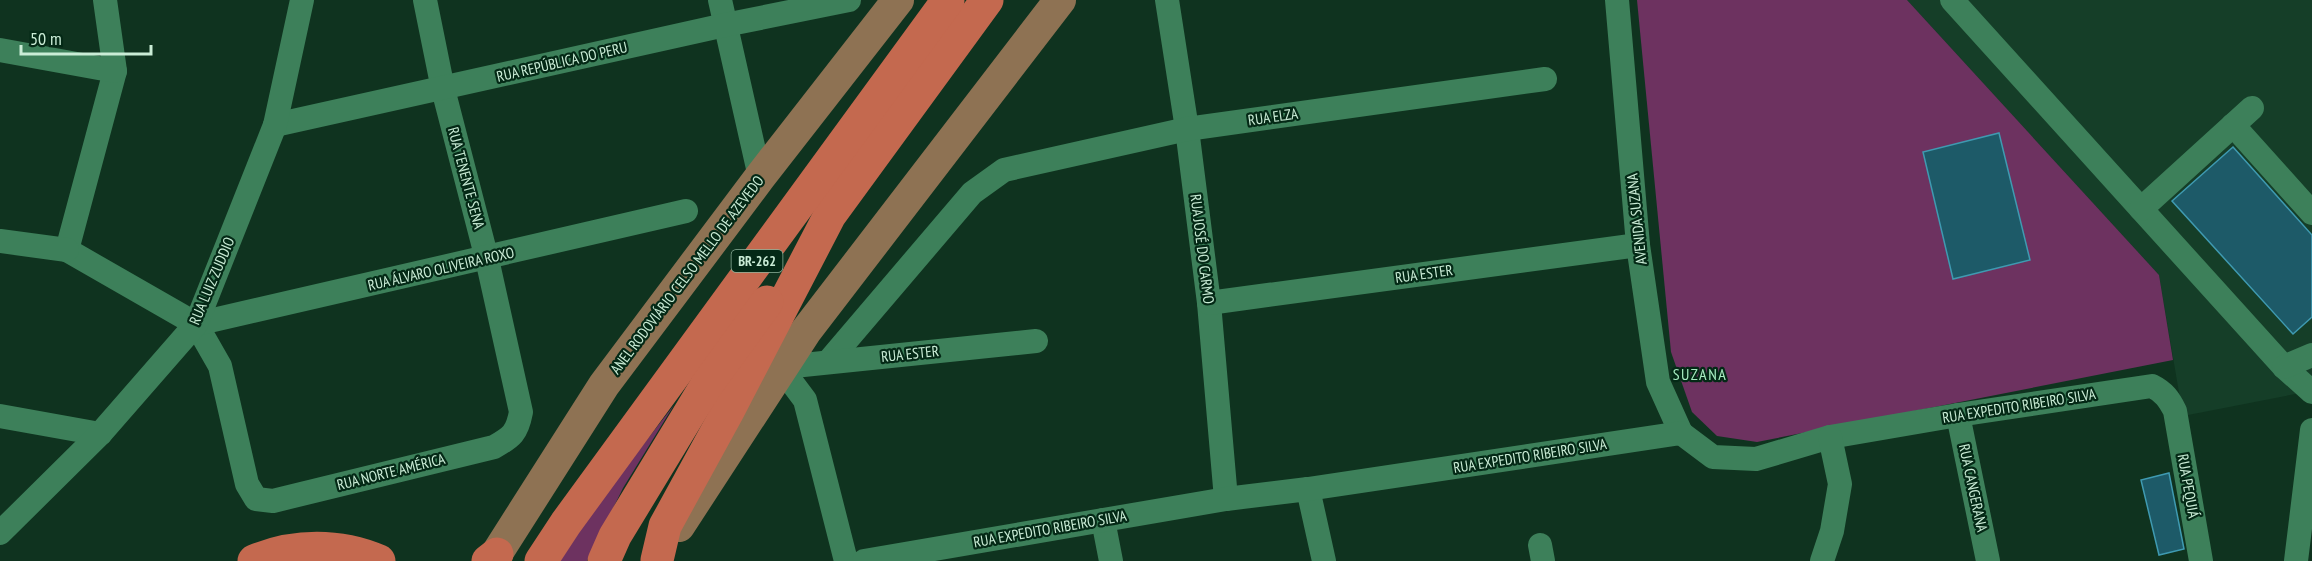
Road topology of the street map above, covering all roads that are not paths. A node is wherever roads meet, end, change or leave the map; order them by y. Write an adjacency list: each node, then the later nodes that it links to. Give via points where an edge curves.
1 (105, 0): 15 (street)
2 (302, 0): 19 (street, RUA LUIZ ZUDDIO)
3 (425, 0): 17 (street, RUA TENENTE SENA)
4 (720, 0): 13 (street)
5 (849, 0): 13 (street, RUA REPÚBLICA DO PERU)
6 (898, 0): 22 (main road, ANEL RODOVIÁRIO CELSO MELLO DE AZEVEDO / BR-262)
7 (948, 0): 55 (highway, BR-262)
8 (987, 0): 26 (highway, BR-262)
9 (1060, 0): 37 (main road, via 807,331)
10 (1167, 0): 21 (street, RUA JOSÉ DO CARMO)
11 (1617, 0): 28 (street, AVENIDA SUZANA)
12 (1952, 0): 23 (street)
13 (725, 25): 17 (street, RUA REPÚBLICA DO PERU); 22 (street)
14 (0, 50): 15 (street)
15 (115, 71): 29 (street)
16 (1545, 79): 21 (street, RUA ELZA)
17 (443, 89): 19 (street, RUA REPÚBLICA DO PERU); 30 (street, RUA TENENTE SENA)
18 (2252, 108): 20 (street)
19 (276, 125): 32 (street, RUA LUIZ ZUDDIO)
20 (2233, 126): 23 (street); 25 (street)
21 (1187, 129): 31 (street, RUA JOSÉ DO CARMO); 35 (street, RUA ELZA, via 1004,170 972,193)
22 (760, 177): 52 (main road, ANEL RODOVIÁRIO CELSO MELLO DE AZEVEDO / BR-262, via 604,385)
23 (2141, 209): 36 (street)
24 (686, 211): 30 (street, RUA ÁLVARO OLIVEIRA ROXO)
25 (2312, 213)
26 (830, 215): 56 (highway, BR-262, via 706,386); 57 (highway, via 665,526)
27 (0, 241): 29 (street)
28 (1638, 245): 31 (street, RUA ESTER); 44 (street, AVENIDA SUZANA, via 1658,382)
29 (67, 250): 32 (street)
30 (487, 259): 32 (street, RUA ÁLVARO OLIVEIRA ROXO); 42 (street, RUA TENENTE SENA, via 521,412)
31 (1209, 303): 48 (street, RUA JOSÉ DO CARMO)
32 (196, 324): 42 (street, RUA NORTE AMÉRICA, via 220,366 247,484 256,500 273,501 494,447 509,439); 45 (street, RUA LUIZ ZUDDIO)
33 (1036, 341): 35 (street, RUA ESTER)
34 (2312, 355): 36 (street)
35 (828, 362): 37 (street, RUA ESTER)
36 (2284, 367): 38 (street)
37 (782, 370): 57 (main road); 58 (street, via 805,400)
38 (2312, 392)
39 (2175, 411): 40 (street, RUA EXPEDITO RIBEIRO SILVA, via 2162,391 2152,386); 64 (street, RUA PEQUIÁ)
40 (1958, 415): 46 (street, RUA EXPEDITO RIBEIRO SILVA); 63 (street, RUA CANGERANA)
41 (0, 416): 45 (street)
42 (518, 427)
43 (2312, 430): 51 (street)
44 (1681, 433): 46 (street, RUA EXPEDITO RIBEIRO SILVA, via 1713,457 1756,459); 47 (street, RUA EXPEDITO RIBEIRO SILVA)
45 (100, 434): 50 (street, RUA LUIZ ZUDDIO)
46 (1830, 437): 62 (street, via 1840,484)
47 (1308, 489): 48 (street, RUA EXPEDITO RIBEIRO SILVA); 61 (street)
48 (1226, 499): 49 (street, RUA EXPEDITO RIBEIRO SILVA)
49 (1103, 520): 59 (street, RUA EXPEDITO RIBEIRO SILVA); 60 (street)
50 (0, 533)
51 (2302, 550)
52 (492, 559)
53 (254, 561): 54 (highway, via 288,551 315,549 348,550)
54 (380, 561)
55 (541, 561)
56 (603, 561)
57 (656, 561)
58 (846, 561)
59 (864, 561)
60 (1111, 561)
61 (1324, 561)
62 (1822, 561)
63 (1988, 561)
64 (2200, 561)

